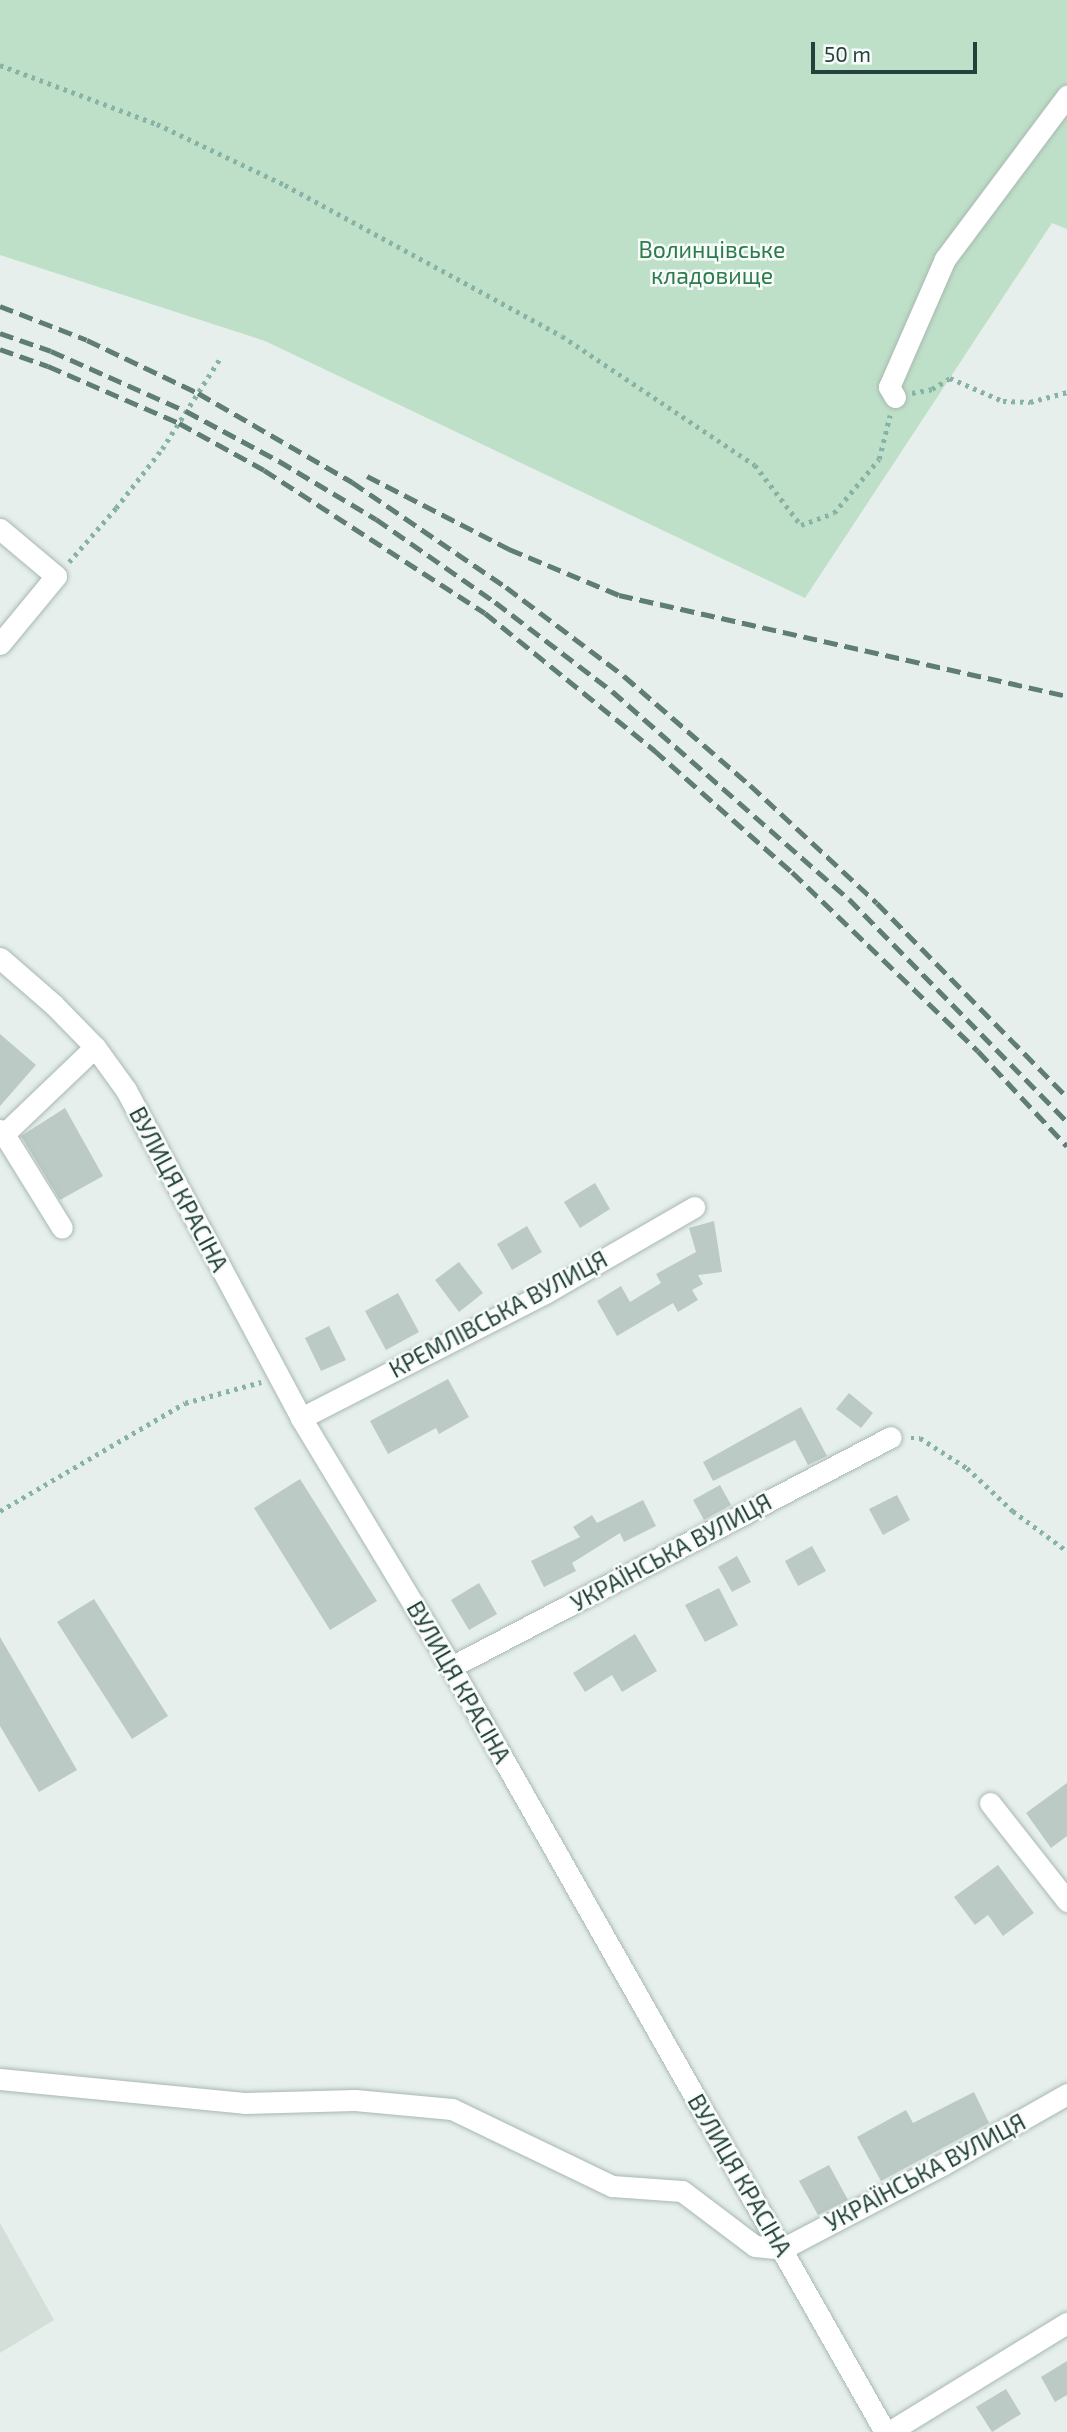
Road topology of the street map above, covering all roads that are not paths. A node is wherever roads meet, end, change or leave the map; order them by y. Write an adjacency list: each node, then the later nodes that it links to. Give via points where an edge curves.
1 (1067, 96): 2 (street, via 945,259 889,387)
2 (895, 397)
3 (0, 529): 4 (street, via 57,576)
4 (0, 644)
5 (0, 958): 6 (street, ВУЛИЦЯ КРАСІНА)
6 (95, 1047): 7 (street); 10 (street, ВУЛИЦЯ КРАСІНА, via 126,1090)
7 (2, 1132): 9 (street)
8 (694, 1207): 10 (street, КРЕМЛІВСЬКА ВУЛИЦЯ, via 547,1292)
9 (62, 1228)
10 (301, 1418): 12 (street, ВУЛИЦЯ КРАСІНА)
11 (891, 1437): 12 (street, УКРАЇНСЬКА ВУЛИЦЯ)
12 (451, 1667): 17 (street, ВУЛИЦЯ КРАСІНА)
13 (990, 1803): 14 (street)
14 (1067, 1901)
15 (0, 2079): 17 (street, via 244,2103 355,2100 452,2109 612,2186 682,2191 755,2246)
16 (1067, 2094): 17 (street, УКРАЇНСЬКА ВУЛИЦЯ)
17 (782, 2249): 19 (street, ВУЛИЦЯ КРАСІНА)
18 (1067, 2323): 19 (street)
19 (887, 2432)

